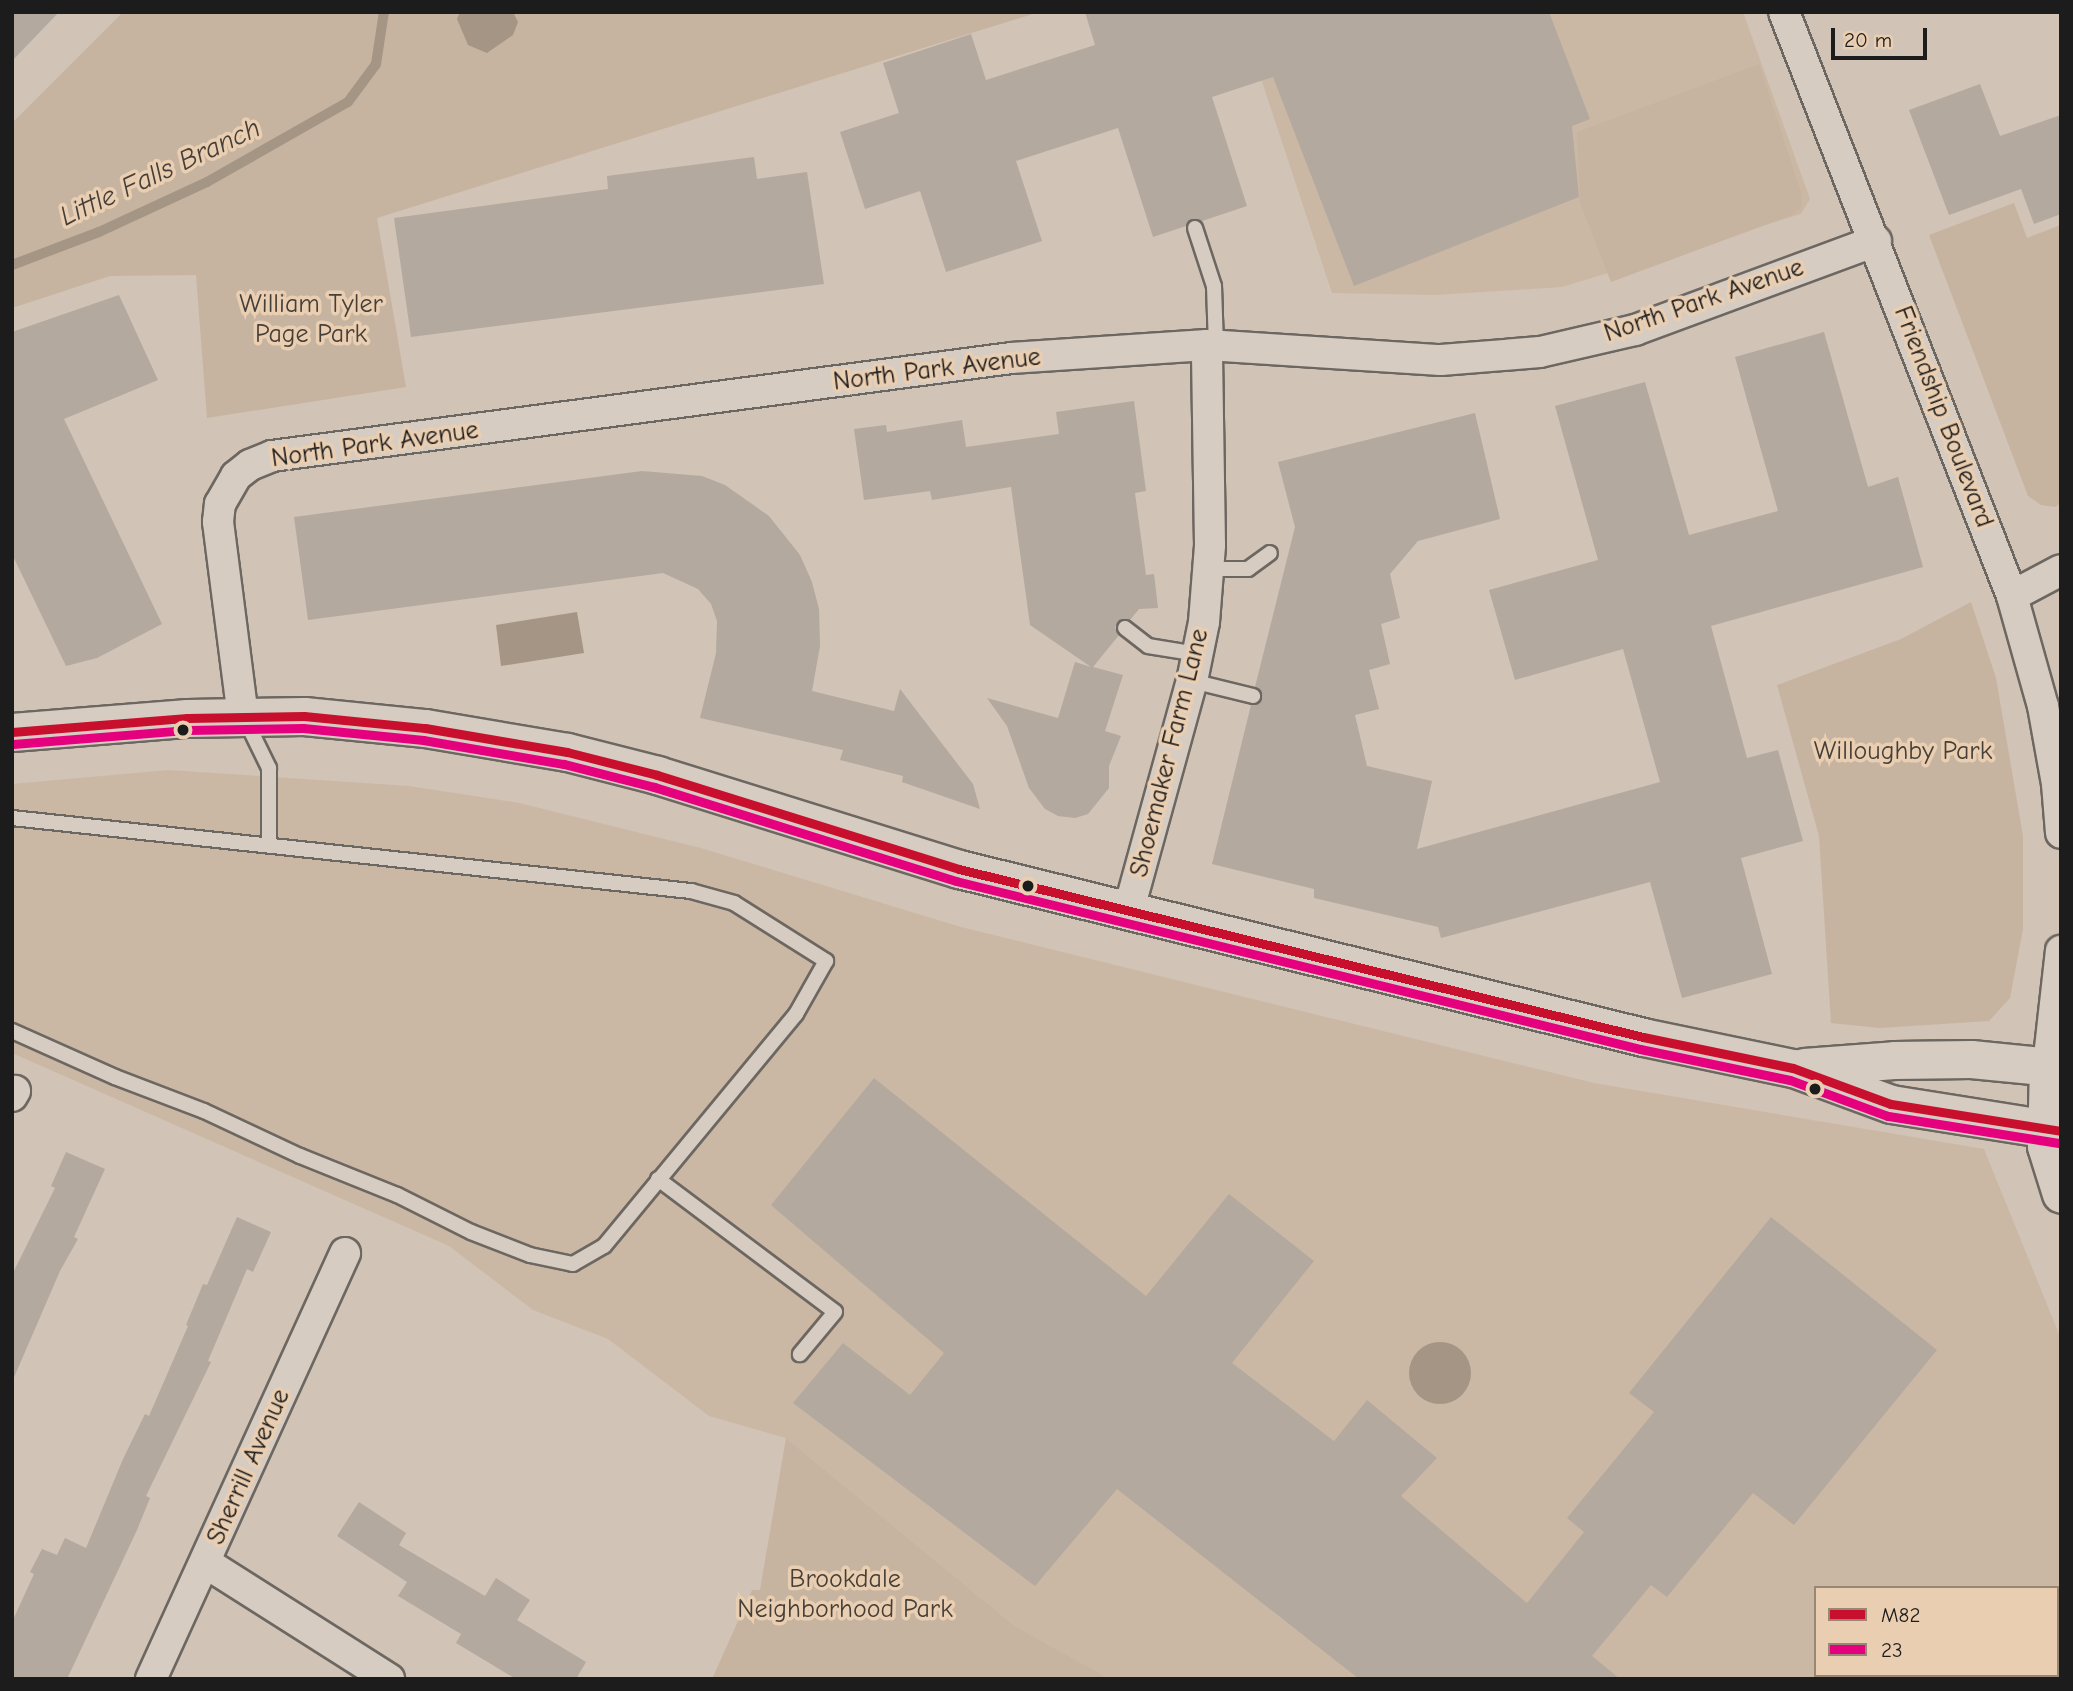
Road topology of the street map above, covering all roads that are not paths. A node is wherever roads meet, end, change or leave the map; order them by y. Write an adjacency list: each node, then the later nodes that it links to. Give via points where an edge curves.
1 (1784, 12): 3 (street, Friendship Boulevard)
2 (1195, 228): 4 (lane, via 1214,286)
3 (1875, 241): 4 (street, North Park Avenue, via 1635,330 1540,352 1441,360); 8 (street, Friendship Boulevard)
4 (1211, 345): 6 (street, Shoemaker Farm Lane); 12 (street, North Park Avenue, via 1010,358 272,456 236,476 220,504 218,522)
5 (1270, 553): 6 (lane, via 1248,569)
6 (1208, 569): 10 (street, Shoemaker Farm Lane)
7 (2061, 570): 8 (street)
8 (2012, 596): 15 (street, Friendship Boulevard, via 2043,706)
9 (1125, 628): 10 (lane, via 1148,646)
10 (1195, 668): 11 (lane); 17 (street, Shoemaker Farm Lane)
11 (1253, 696)
12 (243, 717): 13 (street); 16 (lane, via 269,768); 17 (street, via 366,720 567,752 657,775 890,850)
13 (12, 732)
14 (12, 818): 16 (lane)
15 (2061, 833)
16 (269, 845): 23 (lane, via 691,891 734,903 826,961 796,1014)
17 (1129, 909): 21 (street, via 1643,1037)
18 (2061, 951): 20 (street)
19 (12, 1031): 23 (lane, via 530,1255 573,1264 604,1246)
20 (2054, 1067): 21 (street, via 1971,1059); 22 (street)
21 (1793, 1068): 22 (street, via 1891,1104)
22 (2053, 1130): 24 (street, via 2050,1162)
23 (657, 1179): 26 (lane, via 835,1312)
24 (2061, 1194)
25 (345, 1253): 27 (street, Sherrill Avenue)
26 (800, 1354)
27 (206, 1563): 28 (street, Sherrill Avenue); 29 (street)
28 (151, 1679)
29 (389, 1679)

